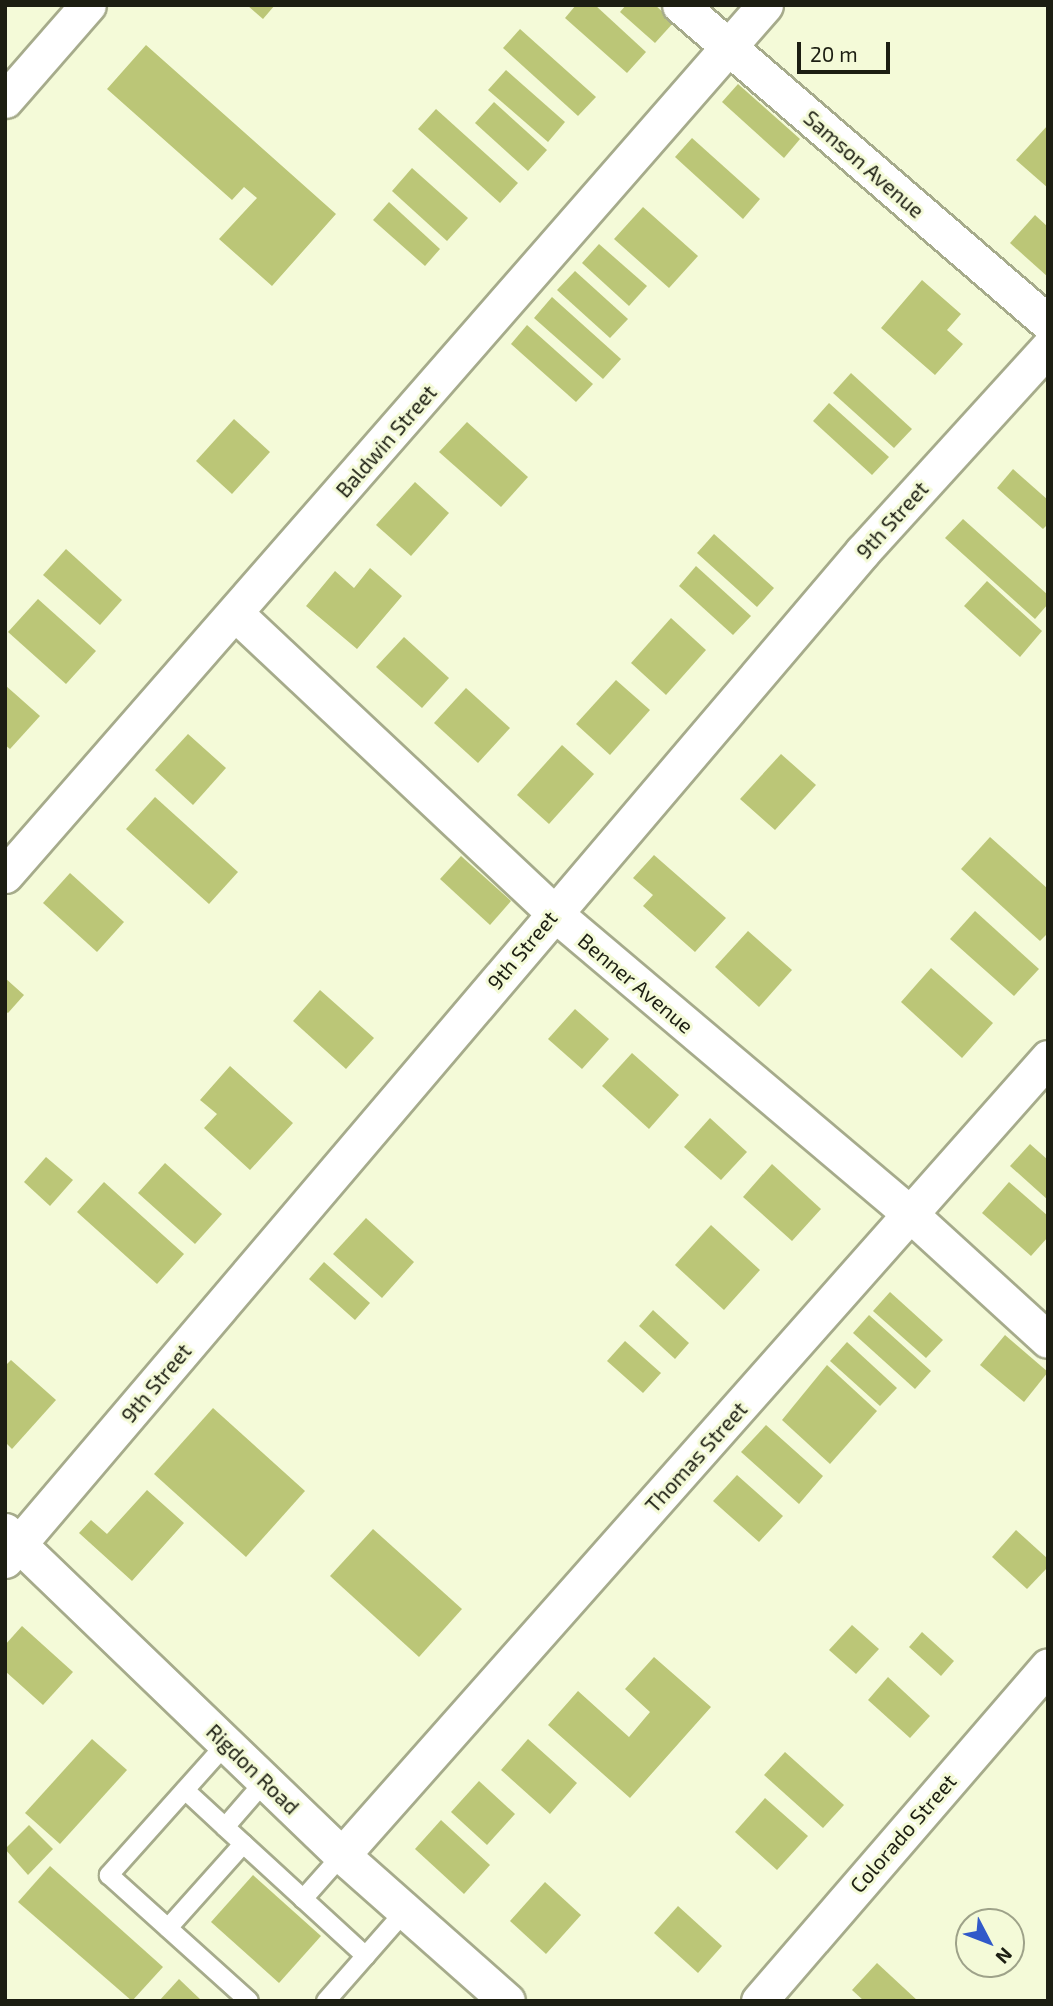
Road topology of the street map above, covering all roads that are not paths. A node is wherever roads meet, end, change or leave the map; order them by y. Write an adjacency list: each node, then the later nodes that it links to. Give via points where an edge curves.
1 (88, 5): 5 (street)
2 (680, 5): 4 (street, Samson Avenue)
3 (765, 5): 4 (street, Baldwin Street)
4 (729, 47): 6 (street, Samson Avenue); 8 (street, Baldwin Street)
5 (5, 100)
6 (1048, 323)
7 (1048, 348): 10 (street, 9th Street, via 863,551)
8 (236, 614): 9 (street, Baldwin Street); 10 (street, Benner Avenue)
9 (5, 875)
10 (554, 913): 12 (street, Benner Avenue); 14 (street, 9th Street)
11 (1048, 1058): 12 (street, Thomas Street)
12 (911, 1215): 13 (street, Benner Avenue); 21 (street, Thomas Street)
13 (1048, 1340)
14 (10, 1545): 16 (street, Rigdon Road)
15 (1048, 1666): 29 (street, Colorado Street)
16 (226, 1744): 17 (street, Rigdon Road); 18 (lane)
17 (265, 1781): 19 (lane); 21 (street, Rigdon Road)
18 (185, 1790): 19 (lane); 24 (lane, via 109,1875)
19 (225, 1827): 20 (lane)
20 (243, 1844): 22 (lane); 24 (lane)
21 (342, 1854): 22 (lane); 23 (street, Rigdon Road)
22 (303, 1899): 25 (lane)
23 (405, 1911): 25 (lane); 28 (street, Rigdon Road)
24 (168, 1928): 26 (lane)
25 (366, 1956): 27 (lane)
26 (248, 2001)
27 (326, 2001)
28 (507, 2001)
29 (759, 2001)

